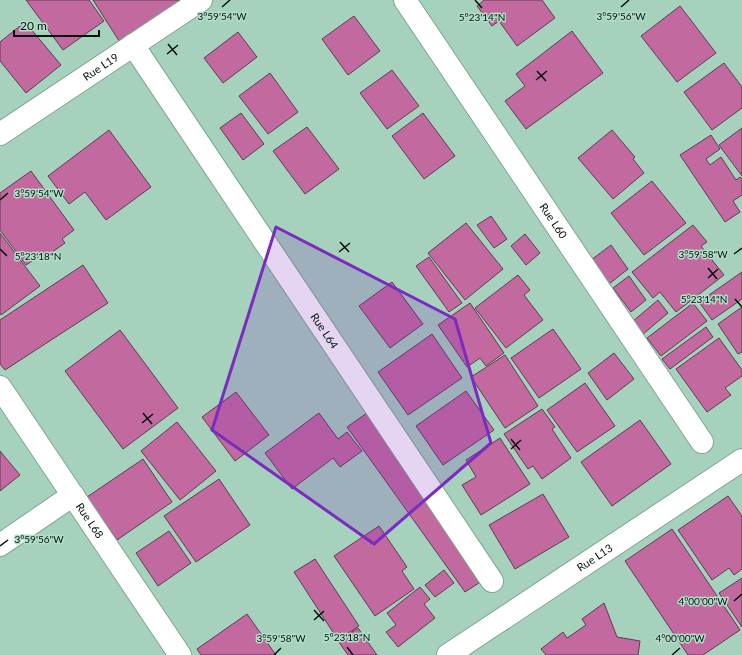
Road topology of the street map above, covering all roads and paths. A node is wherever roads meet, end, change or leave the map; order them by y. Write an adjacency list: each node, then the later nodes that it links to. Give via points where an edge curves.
1 (201, 0): 3 (street, Rue L19)
2 (405, 0): 6 (street, Rue L60)
3 (133, 45): 4 (street, Rue L19); 10 (street, Rue L64)
4 (0, 134)
5 (0, 387): 8 (street, Rue L68)
6 (702, 442)
7 (742, 460): 12 (street, Rue L13)
8 (73, 495): 9 (street); 11 (street, Rue L68)
9 (0, 545)
10 (492, 581)
11 (180, 655)
12 (448, 655)

